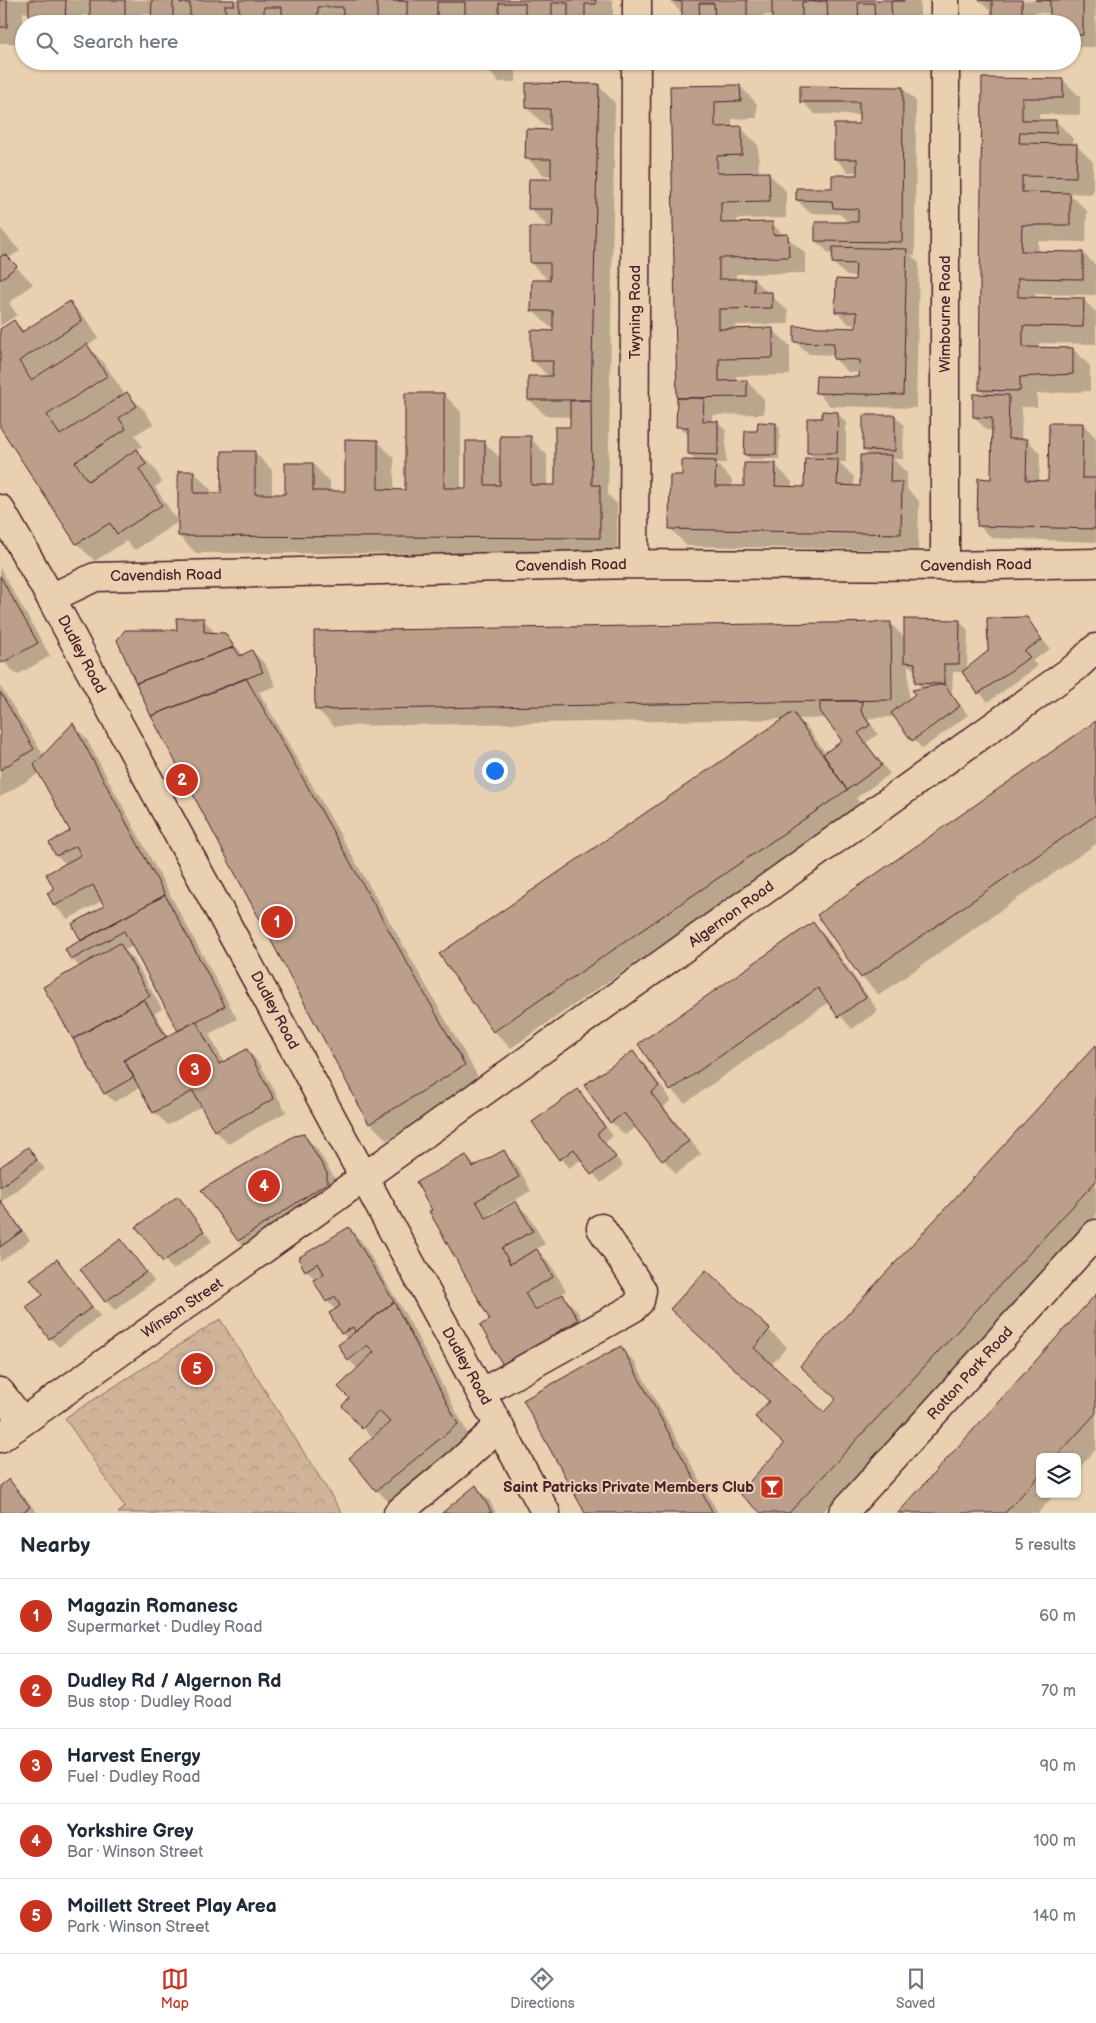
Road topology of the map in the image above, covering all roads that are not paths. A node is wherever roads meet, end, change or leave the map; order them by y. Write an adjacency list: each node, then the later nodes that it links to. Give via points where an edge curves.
1 (637, 0): 3 (street)
2 (945, 0): 4 (street)
3 (637, 15)
4 (945, 15)
5 (636, 70): 9 (street, Twyning Road)
6 (945, 70): 10 (street, Wimbourne Road)
7 (0, 509): 11 (street, Dudley Road)
8 (1096, 562): 10 (street, Cavendish Road)
9 (634, 564): 10 (street, Cavendish Road); 11 (street, Cavendish Road, via 95,577)
10 (945, 566)
11 (51, 598): 13 (street, Dudley Road)
12 (1096, 648): 13 (street, Algernon Road, via 1076,668)
13 (364, 1178): 17 (street, Dudley Road); 18 (street, Winson Street)
14 (601, 1228): 17 (street, via 642,1290 640,1300 633,1308)
15 (1096, 1234): 23 (street, Rotton Park Road)
16 (0, 1392): 18 (street)
17 (482, 1392): 19 (street, Dudley Road)
18 (22, 1421): 20 (street, Winson Street)
19 (499, 1426): 21 (street); 22 (street, Dudley Road)
20 (0, 1438)
21 (398, 1513)
22 (546, 1513)
23 (843, 1513)

